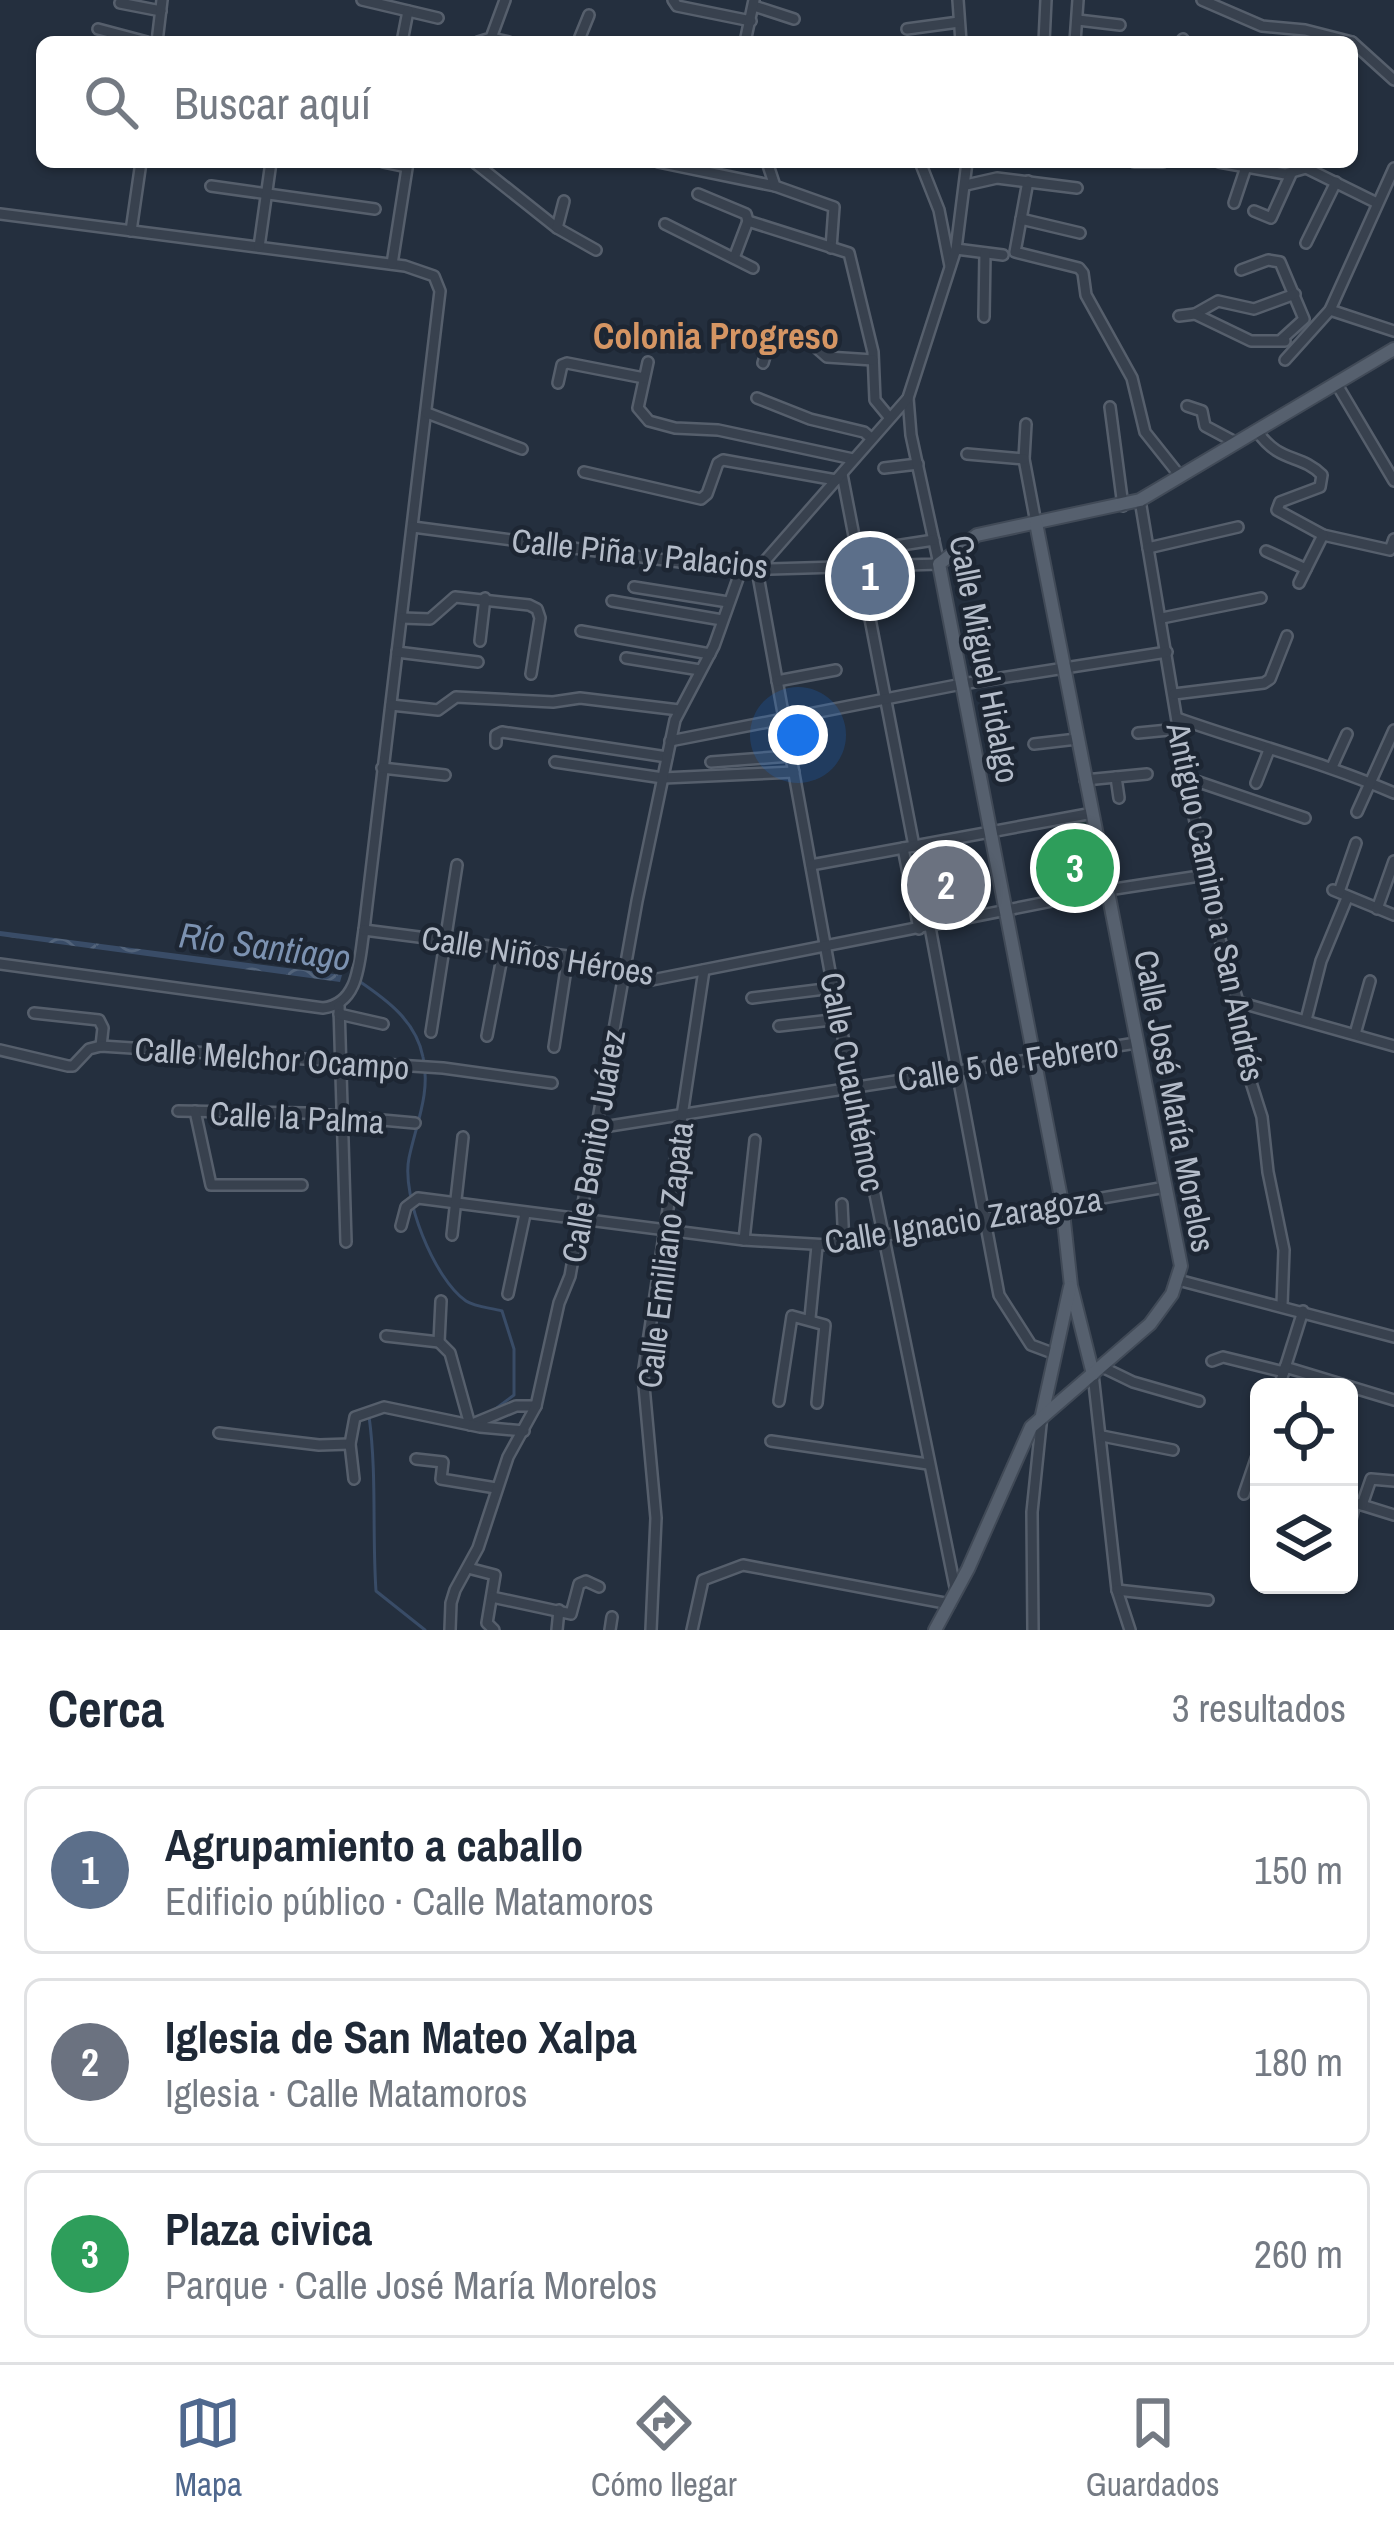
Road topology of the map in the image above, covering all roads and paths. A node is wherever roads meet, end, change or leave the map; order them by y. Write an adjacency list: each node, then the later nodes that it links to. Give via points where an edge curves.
1 (362, 0): 11 (street)
2 (505, 0): 24 (street)
3 (673, 0): 16 (street)
4 (958, 0): 17 (street)
5 (1046, 0): 28 (street)
6 (1202, 0): 30 (street, via 1262,26)
7 (1081, 1): 15 (street)
8 (120, 3): 10 (street)
9 (754, 3): 14 (street); 16 (street)
10 (161, 5): 22 (street)
11 (408, 11): 13 (street); 23 (street)
12 (589, 15): 25 (street)
13 (438, 18)
14 (794, 19)
15 (1078, 20): 18 (street); 29 (street)
16 (751, 21): 26 (street)
17 (959, 22): 20 (street); 27 (street)
18 (1120, 25)
19 (98, 29): 21 (street)
20 (907, 29)
21 (122, 36)
22 (158, 36)
23 (403, 36)
24 (492, 36)
25 (580, 36)
26 (747, 36)
27 (960, 36)
28 (1044, 36)
29 (1076, 36)
30 (1328, 36)
31 (1358, 47): 32 (street)
32 (1394, 80)
33 (140, 168): 65 (street)
34 (270, 168): 53 (street)
35 (407, 168): 75 (street)
36 (481, 168): 64 (street)
37 (687, 168): 51 (street)
38 (769, 168): 51 (street)
39 (922, 168): 76 (street)
40 (967, 168): 49 (street)
41 (1246, 168): 56 (street)
42 (1254, 168): 46 (street)
43 (1300, 168): 46 (street)
44 (1310, 168): 48 (street)
45 (1394, 168): 57 (street)
46 (1291, 173): 59 (street, via 1271,218)
47 (1028, 181): 49 (street); 52 (street); 61 (street)
48 (1336, 182): 57 (street); 67 (street)
49 (966, 185): 71 (street)
50 (211, 186): 53 (street)
51 (775, 186): 69 (street, via 834,207)
52 (1077, 188)
53 (267, 194): 58 (street); 68 (street)
54 (698, 194): 62 (street)
55 (563, 201): 64 (street)
56 (1234, 203)
57 (1377, 203): 80 (street)
58 (375, 209)
59 (1254, 212)
60 (0, 214): 65 (street)
61 (1021, 219): 66 (street); 112 (street, via 1017,254 1084,273 1086,295 1132,378 1145,432)
62 (748, 220): 69 (street); 74 (street)
63 (665, 224): 74 (street)
64 (556, 228): 70 (street)
65 (131, 231): 68 (street)
66 (1080, 233)
67 (1306, 243)
68 (259, 248): 75 (street)
69 (831, 248): 88 (street, via 854,259)
70 (596, 250)
71 (956, 250): 72 (street); 76 (street)
72 (985, 254): 73 (street); 82 (street)
73 (1003, 255)
74 (734, 258): 77 (street)
75 (392, 264): 99 (street, via 428,272 440,291)
76 (950, 266): 96 (street)
77 (753, 268)
78 (1240, 270): 79 (street, via 1275,260)
79 (1294, 294): 81 (street, via 1254,309 1218,301); 85 (street, via 1304,319)
80 (1330, 310): 84 (street); 86 (street)
81 (1195, 314): 83 (street); 85 (street, via 1251,341)
82 (984, 316)
83 (1179, 316)
84 (1394, 331)
85 (1282, 339): 86 (street)
86 (1294, 349): 89 (street)
87 (1394, 349): 94 (main road)
88 (873, 360): 91 (street, via 826,357 811,343 772,333); 100 (street, via 874,400)
89 (1285, 360)
90 (648, 362): 92 (street)
91 (763, 363)
92 (644, 378): 93 (street, via 567,363); 107 (street, via 638,408 649,421)
93 (558, 383)
94 (1336, 383): 102 (main road); 114 (street)
95 (757, 398): 103 (street)
96 (908, 398): 100 (street); 109 (street, Calle Miguel Hidalgo)
97 (1187, 406): 104 (street)
98 (1110, 407): 116 (street)
99 (427, 413): 105 (street); 118 (street)
100 (889, 417): 103 (street)
101 (1026, 424): 108 (street)
102 (1257, 431): 104 (main road); 120 (street, via 1272,451 1319,470 1320,487 1276,507)
103 (871, 438): 107 (street)
104 (1235, 442): 112 (main road)
105 (521, 449)
106 (967, 454): 108 (street)
107 (853, 459): 113 (street)
108 (1024, 459): 117 (street)
109 (919, 464): 110 (street); 121 (street, Calle Miguel Hidalgo)
110 (884, 468)
111 (584, 472): 113 (street, via 700,499 723,460)
112 (1180, 476): 115 (main road)
113 (839, 477): 125 (street); 129 (street)
114 (1394, 482)
115 (1140, 500): 116 (main road); 123 (street, Antiguo Camino a San Andrés)
116 (1123, 506): 117 (main road)
117 (1036, 523): 126 (main road, via 977,535); 148 (main road, Calle José María Morelos)
118 (413, 527): 130 (street, Calle Piña y Palacios); 137 (street)
119 (1238, 527): 123 (street)
120 (1323, 535): 122 (street); 128 (street)
121 (934, 540): 125 (street); 126 (street, Calle Miguel Hidalgo)
122 (1393, 547)
123 (1148, 548): 138 (street, Antiguo Camino a San Andrés)
124 (1266, 551): 128 (street)
125 (856, 552): 127 (street)
126 (939, 563): 127 (street, Calle Piña y Palacios); 153 (main road, Calle Miguel Hidalgo)
127 (858, 566): 129 (street, Calle Piña y Palacios); 155 (street)
128 (1306, 569): 131 (street)
129 (757, 570): 130 (street, Calle Piña y Palacios); 152 (street, Calle Cuauhtémoc)
130 (741, 571): 136 (street, Calle Benito Juárez)
131 (1299, 583)
132 (634, 587): 136 (street)
133 (485, 598): 137 (street, via 455,597 430,620); 142 (street); 151 (street, via 537,609)
134 (1261, 598): 138 (street)
135 (612, 601): 139 (street)
136 (728, 602): 139 (street, Calle Benito Juárez)
137 (402, 618): 143 (street)
138 (1162, 618): 144 (street, Antiguo Camino a San Andrés)
139 (722, 620): 145 (street, Calle Benito Juárez)
140 (581, 632): 145 (street)
141 (1287, 636): 154 (street, via 1270,680)
142 (480, 641)
143 (398, 652): 147 (street); 156 (street)
144 (1167, 652): 148 (street); 154 (street, Antiguo Camino a San Andrés)
145 (710, 654): 149 (street, Calle Benito Juárez)
146 (626, 658): 149 (street)
147 (478, 662)
148 (1065, 666): 153 (street); 163 (main road, Calle José María Morelos)
149 (700, 670): 157 (street, Calle Benito Juárez)
150 (836, 670): 152 (street)
151 (531, 674)
152 (777, 681): 158 (street, Calle Cuauhtémoc)
153 (962, 684): 155 (street); 188 (main road, Calle Miguel Hidalgo)
154 (1174, 694): 159 (street, Antiguo Camino a San Andrés)
155 (885, 699): 158 (street); 190 (street)
156 (391, 705): 157 (street, via 438,710 456,697 580,698); 173 (street)
157 (679, 710): 164 (street, Calle Benito Juárez)
158 (783, 719): 164 (street); 168 (street, Calle Cuauhtémoc)
159 (1178, 723): 161 (street); 167 (street); 179 (street, Antiguo Camino a San Andrés)
160 (1394, 730): 182 (street)
161 (1138, 734)
162 (1347, 734): 172 (street)
163 (1077, 739): 166 (street); 180 (main road, Calle José María Morelos)
164 (670, 741): 169 (street, Calle Benito Juárez)
165 (496, 743): 169 (street, via 502,732)
166 (1034, 744)
167 (1269, 751): 172 (street); 181 (street)
168 (790, 756): 171 (street); 174 (street, Calle Cuauhtémoc)
169 (667, 757): 178 (street, Calle Benito Juárez)
170 (555, 762): 178 (street)
171 (711, 762)
172 (1332, 767): 182 (street)
173 (382, 768): 176 (street); 201 (street)
174 (794, 772): 178 (street); 193 (street, Calle Cuauhtémoc)
175 (1147, 774): 177 (street)
176 (445, 775)
177 (1116, 777): 180 (street); 184 (street)
178 (663, 778): 208 (street, Calle Benito Juárez)
179 (1187, 778): 187 (street); 194 (street, Antiguo Camino a San Andrés)
180 (1085, 780): 186 (main road, Calle José María Morelos)
181 (1256, 783)
182 (1371, 783): 183 (street); 185 (street)
183 (1394, 793)
184 (1119, 798)
185 (1358, 812)
186 (1093, 814): 188 (street); 195 (main road, Calle José María Morelos)
187 (1305, 818)
188 (992, 831): 190 (street); 198 (main road, Calle Miguel Hidalgo)
189 (1356, 843): 196 (street)
190 (909, 847): 193 (street); 200 (street)
191 (1394, 861): 197 (street)
192 (458, 865): 202 (street)
193 (811, 865): 203 (street, Calle Cuauhtémoc)
194 (1206, 875): 195 (street, Calle Niños Héroes); 212 (street, Antiguo Camino a San Andrés)
195 (1108, 890): 198 (street, Calle Niños Héroes); 222 (main road, Calle José María Morelos)
196 (1340, 893): 197 (street); 216 (street)
197 (1378, 909): 199 (street)
198 (1007, 911): 200 (street, Calle Niños Héroes); 227 (main road, Calle Miguel Hidalgo)
199 (1394, 915)
200 (924, 928): 203 (street, Calle Niños Héroes); 229 (street)
201 (364, 930): 202 (street, Calle Niños Héroes); 213 (street)
202 (445, 938): 204 (street, Calle Niños Héroes); 219 (street)
203 (826, 946): 207 (street, Calle Niños Héroes); 210 (street, Calle Cuauhtémoc)
204 (503, 947): 205 (street, Calle Niños Héroes); 221 (street)
205 (568, 956): 208 (street, Calle Niños Héroes); 225 (street)
206 (0, 964): 213 (street)
207 (704, 970): 208 (street, Calle Niños Héroes, via 652,980); 234 (street, Calle Emiliano Zapata)
208 (624, 975): 237 (street, Calle Benito Juárez)
209 (1370, 981): 220 (street)
210 (833, 988): 211 (street); 215 (street, Calle Cuauhtémoc)
211 (752, 998)
212 (1238, 1002): 216 (street); 260 (street, Antiguo Camino a San Andrés, via 1281,1230)
213 (339, 1010): 217 (street); 228 (street)
214 (34, 1013): 223 (street, via 99,1020)
215 (840, 1019): 218 (street); 231 (street, Calle Cuauhtémoc)
216 (1306, 1020): 220 (street)
217 (383, 1024)
218 (779, 1026)
219 (431, 1032)
220 (1355, 1034): 224 (street)
221 (487, 1036)
222 (1136, 1043): 227 (street, Calle 5 de Febrero); 241 (main road, Calle José María Morelos)
223 (101, 1046): 226 (street, Calle Melchor Ocampo, via 73,1066); 228 (street, Calle Melchor Ocampo)
224 (1394, 1046)
225 (554, 1047)
226 (0, 1050)
227 (1034, 1058): 229 (street, Calle 5 de Febrero); 242 (main road, Calle Miguel Hidalgo)
228 (340, 1063): 230 (street, Calle Melchor Ocampo); 235 (street)
229 (958, 1070): 231 (street, Calle 5 de Febrero); 246 (street)
230 (553, 1083)
231 (853, 1085): 234 (street, Calle 5 de Febrero); 251 (street, Calle Cuauhtémoc)
232 (178, 1111): 233 (street, Calle la Palma)
233 (195, 1111): 235 (street, Calle la Palma); 240 (street, via 211,1185)
234 (682, 1114): 237 (street, Calle 5 de Febrero); 249 (street, Calle Emiliano Zapata)
235 (341, 1118): 236 (street, Calle la Palma); 253 (street)
236 (415, 1124)
237 (597, 1128): 247 (street, Calle Benito Juárez)
238 (463, 1137): 243 (street)
239 (755, 1140): 252 (street)
240 (302, 1185)
241 (1166, 1187): 242 (street, Calle Ignacio Zaragoza); 256 (main road, Calle José María Morelos)
242 (1062, 1203): 246 (street, Calle Ignacio Zaragoza); 257 (main road, Calle Miguel Hidalgo)
243 (457, 1204): 245 (street, Calle Ignacio Zaragoza); 248 (street, Calle Ignacio Zaragoza, via 408,1204); 250 (street)
244 (842, 1204): 254 (street)
245 (525, 1214): 247 (street, Calle Ignacio Zaragoza); 258 (street)
246 (985, 1216): 251 (street, Calle Ignacio Zaragoza); 266 (street, via 1001,1303 1031,1345)
247 (580, 1221): 249 (street, Calle Ignacio Zaragoza); 275 (street, Calle Benito Juárez)
248 (401, 1226)
249 (663, 1231): 252 (street, Calle Ignacio Zaragoza); 295 (street, Calle Emiliano Zapata, via 643,1376)
250 (452, 1234)
251 (884, 1234): 254 (street, Calle Ignacio Zaragoza); 285 (street, Calle Cuauhtémoc)
252 (743, 1240): 255 (street, Calle Ignacio Zaragoza)
253 (346, 1241)
254 (844, 1245): 255 (street, Calle Ignacio Zaragoza)
255 (817, 1246): 262 (street)
256 (1178, 1280): 260 (street); 269 (main road, Calle José María Morelos, via 1150,1324)
257 (1070, 1286): 266 (main road, Calle Miguel Hidalgo); 269 (main road, Calle Miguel Hidalgo)
258 (508, 1294)
259 (441, 1300): 265 (street)
260 (1282, 1305): 261 (street)
261 (1303, 1311): 264 (street); 268 (street)
262 (810, 1318): 272 (street, via 789,1318); 274 (street, via 825,1325)
263 (386, 1336): 265 (street)
264 (1394, 1337)
265 (439, 1342): 277 (street, via 450,1353)
266 (1055, 1354): 276 (main road, Calle Miguel Hidalgo)
267 (1212, 1361): 268 (street)
268 (1284, 1369): 270 (street); 271 (street)
269 (1098, 1371): 273 (street); 276 (main road, Calle José María Morelos); 280 (street)
270 (1282, 1378)
271 (1394, 1400)
272 (779, 1401)
273 (1199, 1401)
274 (818, 1403)
275 (536, 1406): 277 (street); 278 (street, Calle Benito Juárez)
276 (1042, 1415): 300 (main road); 311 (street)
277 (468, 1420): 278 (street); 282 (street, via 385,1407 361,1412)
278 (524, 1430): 289 (street, Calle Benito Juárez)
279 (219, 1433): 282 (street)
280 (1102, 1436): 283 (street); 298 (street)
281 (771, 1441): 285 (street)
282 (350, 1444): 286 (street)
283 (1173, 1450)
284 (416, 1459): 289 (street, via 443,1462 441,1479)
285 (928, 1464): 300 (street, Calle Cuauhtémoc)
286 (354, 1479)
287 (1394, 1481): 291 (street, via 1371,1479)
288 (1250, 1483): 290 (street)
289 (496, 1488): 296 (street, Calle Benito Juárez)
290 (1244, 1494)
291 (1358, 1500)
292 (1358, 1504): 293 (street)
293 (1394, 1515)
294 (673, 1540): 295 (street)
295 (656, 1541): 308 (street, Calle Emiliano Zapata)
296 (468, 1568): 299 (street, via 495,1575); 304 (street, Calle Benito Juárez, via 451,1603)
297 (598, 1587): 302 (street, via 582,1581 574,1612)
298 (1117, 1590): 301 (street); 312 (street)
299 (492, 1597): 302 (street); 305 (street)
300 (953, 1598): 309 (street, via 738,1565 703,1580); 310 (main road)
301 (1208, 1600)
302 (559, 1610): 306 (street)
303 (612, 1617): 307 (street)
304 (450, 1630)
305 (494, 1630)
306 (557, 1630)
307 (610, 1630)
308 (650, 1630)
309 (692, 1630)
310 (934, 1630)
311 (1033, 1630)
312 (1130, 1630)

